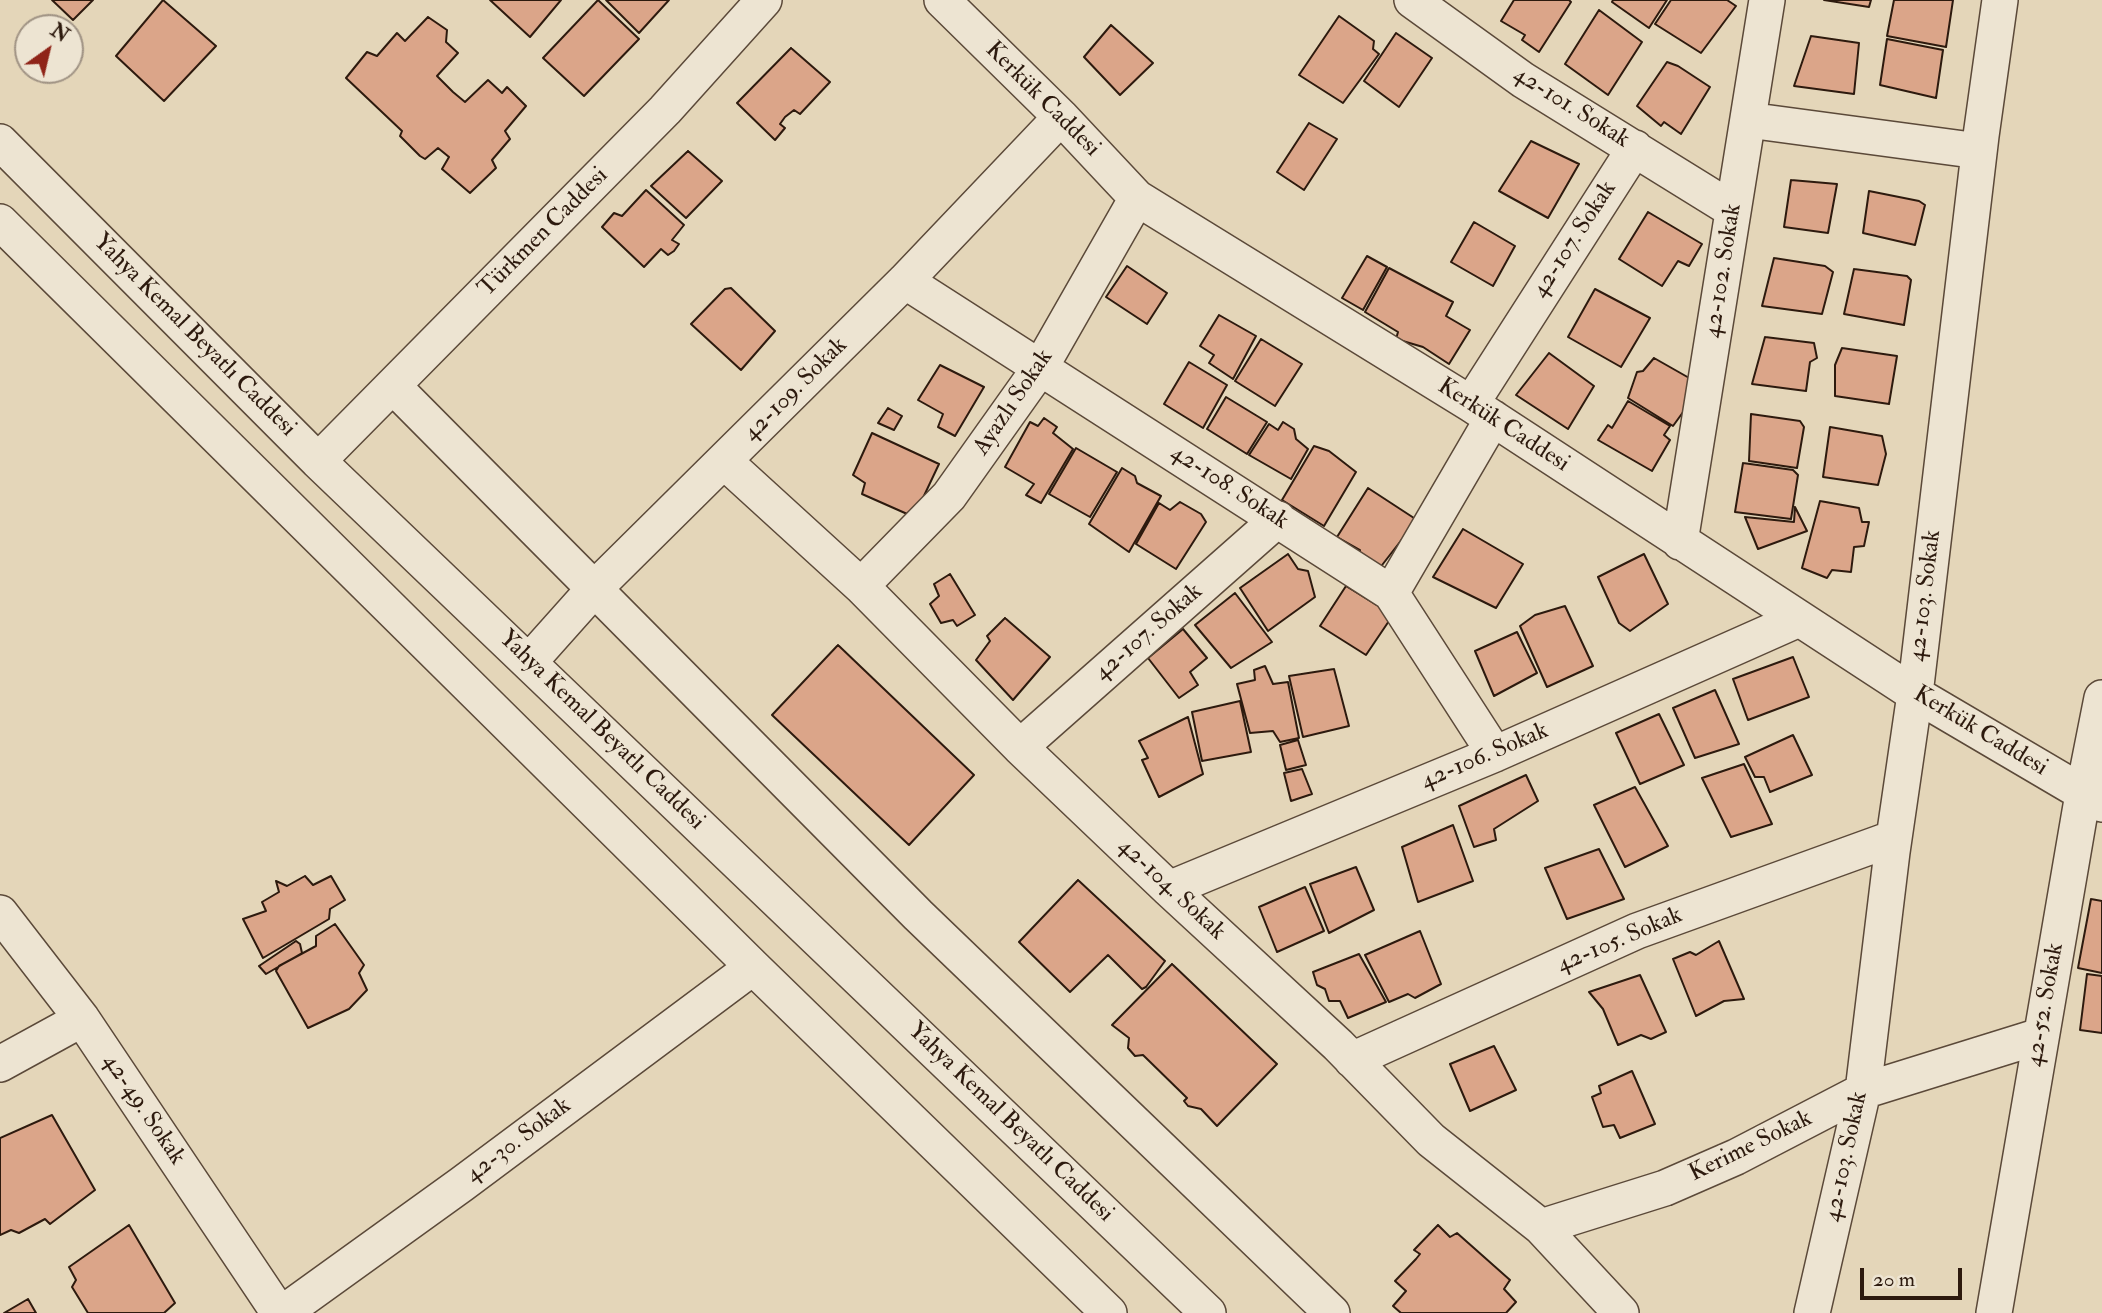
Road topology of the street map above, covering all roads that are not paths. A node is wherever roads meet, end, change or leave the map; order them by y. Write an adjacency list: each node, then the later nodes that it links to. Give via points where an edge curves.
1 (764, 0): 16 (street, Türkmen Caddesi, via 665,110)
2 (942, 0): 6 (street, Kerkük Caddesi)
3 (1412, 0): 9 (street, 42-101. Sokak, via 1523,80)
4 (1767, 0): 7 (street, 42-102. Sokak)
5 (2000, 0): 10 (street, 42-103. Sokak)
6 (1061, 117): 11 (street, Kerkük Caddesi); 14 (street, 42-109. Sokak)
7 (1748, 120): 10 (street); 12 (street, 42-102. Sokak)
8 (0, 142): 18 (street, Yahya Kemal Beyatlı Caddesi)
9 (1635, 148): 12 (street, 42-101. Sokak); 17 (street, 42-107. Sokak)
10 (1979, 151): 27 (street, 42-103. Sokak)
11 (1137, 198): 15 (street, Ayazlı Sokak); 17 (street, Kerkük Caddesi)
12 (1733, 210): 21 (street, 42-102. Sokak)
13 (0, 222): 35 (street)
14 (905, 281): 15 (street, 42-108. Sokak); 19 (street, 42-109. Sokak)
15 (1040, 368): 20 (street, 42-108. Sokak); 22 (street, Ayazlı Sokak, via 949,496)
16 (393, 386): 18 (street, Türkmen Caddesi); 23 (street)
17 (1482, 411): 21 (street, Kerkük Caddesi); 24 (street, 42-107. Sokak)
18 (318, 461): 26 (street, Yahya Kemal Beyatlı Caddesi)
19 (724, 461): 22 (street, 42-104. Sokak); 23 (street, 42-109. Sokak)
20 (1278, 519): 24 (street, 42-108. Sokak); 29 (street, 42-107. Sokak)
21 (1681, 541): 25 (street, Kerkük Caddesi)
22 (861, 586): 29 (street, 42-104. Sokak)
23 (595, 588): 26 (street, 42-109. Sokak); 45 (street, via 918,915)
24 (1391, 593): 30 (street, 42-108. Sokak)
25 (1798, 619): 27 (street, Kerkük Caddesi); 30 (street, 42-106. Sokak)
26 (529, 662): 44 (street, Yahya Kemal Beyatlı Caddesi)
27 (1915, 694): 31 (street, Kerkük Caddesi); 32 (street, 42-103. Sokak)
28 (2102, 698): 31 (street, 42-52. Sokak)
29 (1020, 747): 33 (street, 42-104. Sokak)
30 (1495, 754): 33 (street, 42-106. Sokak)
31 (2092, 799): 37 (street, 42-52. Sokak)
32 (1894, 838): 38 (street, 42-105. Sokak, via 1637,931); 40 (street, 42-103. Sokak)
33 (1169, 889): 38 (street, 42-104. Sokak)
34 (0, 913): 36 (street, 42-49. Sokak)
35 (753, 967): 42 (street, 42-30. Sokak); 43 (street)
36 (82, 1019): 39 (street); 42 (street, 42-49. Sokak)
37 (2040, 1036): 40 (street, Kerime Sokak); 48 (street, 42-52. Sokak)
38 (1352, 1060): 41 (street, 42-104. Sokak, via 1431,1140)
39 (0, 1064)
40 (1863, 1091): 41 (street, Kerime Sokak, via 1665,1188); 47 (street, 42-103. Sokak)
41 (1541, 1227): 46 (street, 42-104. Sokak)
42 (281, 1313)
43 (1109, 1313)
44 (1208, 1313)
45 (1332, 1313)
46 (1621, 1313)
47 (1812, 1313)
48 (1994, 1313)

